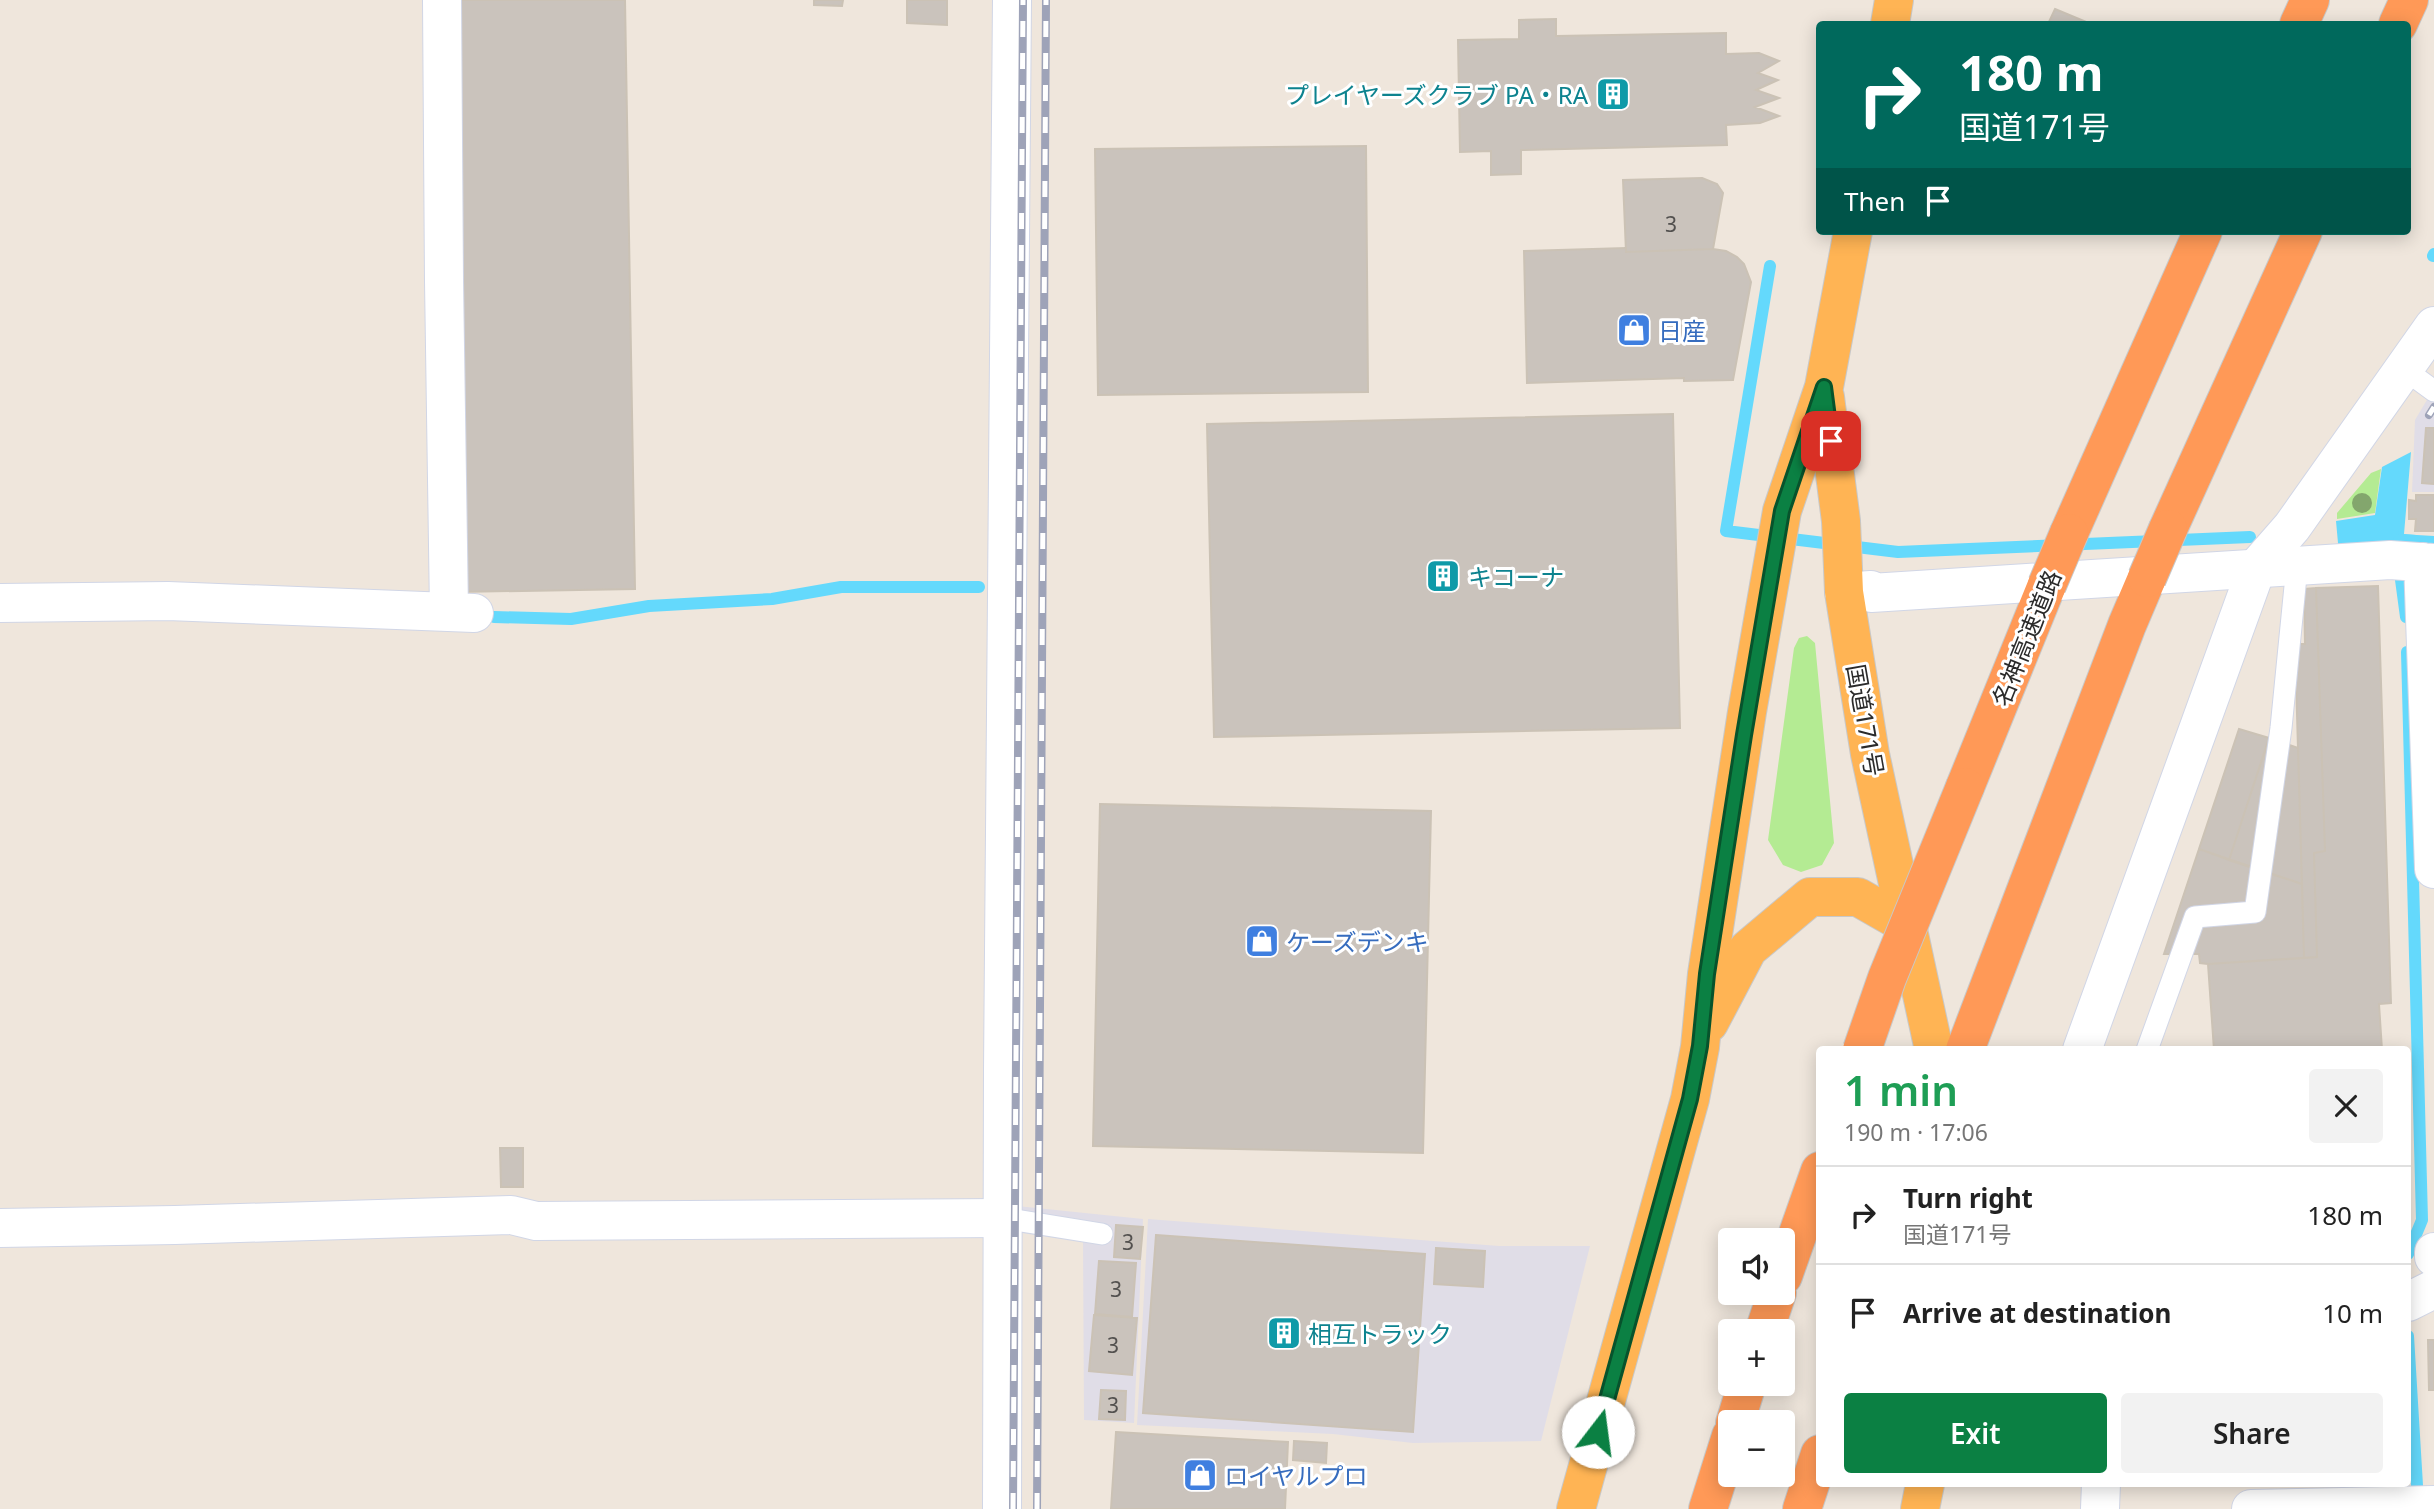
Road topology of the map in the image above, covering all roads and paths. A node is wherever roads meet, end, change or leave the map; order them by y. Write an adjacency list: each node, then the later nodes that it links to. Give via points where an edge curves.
1 (442, 0): 20 (street, via 443,268 462,612 168,601)
2 (1012, 0): 31 (street)
3 (1894, 0): 6 (highway)
4 (2310, 0): 7 (highway)
5 (2409, 0): 8 (highway)
6 (1890, 21)
7 (2300, 21)
8 (2399, 21)
9 (1852, 235): 14 (highway, 国道171号)
10 (2201, 235): 25 (highway, 名神高速道路, bridge, via 2047,585)
11 (2301, 235): 27 (highway, bridge, via 2147,578)
12 (2434, 326): 13 (street)
13 (2404, 369): 15 (lane); 19 (street, via 2292,527)
14 (1824, 387): 16 (highway, 国道171号); 24 (highway, 国道171号, via 1782,511 1709,961)
15 (2434, 391)
16 (1842, 557): 19 (street, via 1871,593); 23 (highway, 国道171号, via 1870,754)
17 (2415, 562): 18 (street); 21 (street)
18 (2297, 566): 19 (street); 29 (lane, via 2281,728 2255,912 2195,917)
19 (2257, 567): 28 (street)
20 (0, 603)
21 (2432, 750): 22 (street)
22 (2434, 869)
23 (1907, 925): 24 (highway, via 1858,897 1810,897 1748,949); 26 (highway, 国道171号)
24 (1701, 1037): 41 (highway, 国道171号, via 1690,1099)
25 (1863, 1046)
26 (1933, 1046)
27 (1967, 1046)
28 (2083, 1046)
29 (2148, 1046)
30 (1816, 1182): 34 (highway)
31 (1002, 1218): 32 (street, via 536,1221 511,1214); 33 (lane); 40 (street)
32 (0, 1228)
33 (1102, 1234)
34 (1795, 1242)
35 (1816, 1466): 43 (highway)
36 (1718, 1479): 42 (highway)
37 (1925, 1487): 44 (highway)
38 (2101, 1487): 45 (street)
39 (2403, 1503): 46 (street)
40 (1002, 1509)
41 (1576, 1509)
42 (1709, 1509)
43 (1802, 1509)
44 (1920, 1509)
45 (2100, 1509)
46 (2251, 1509)

